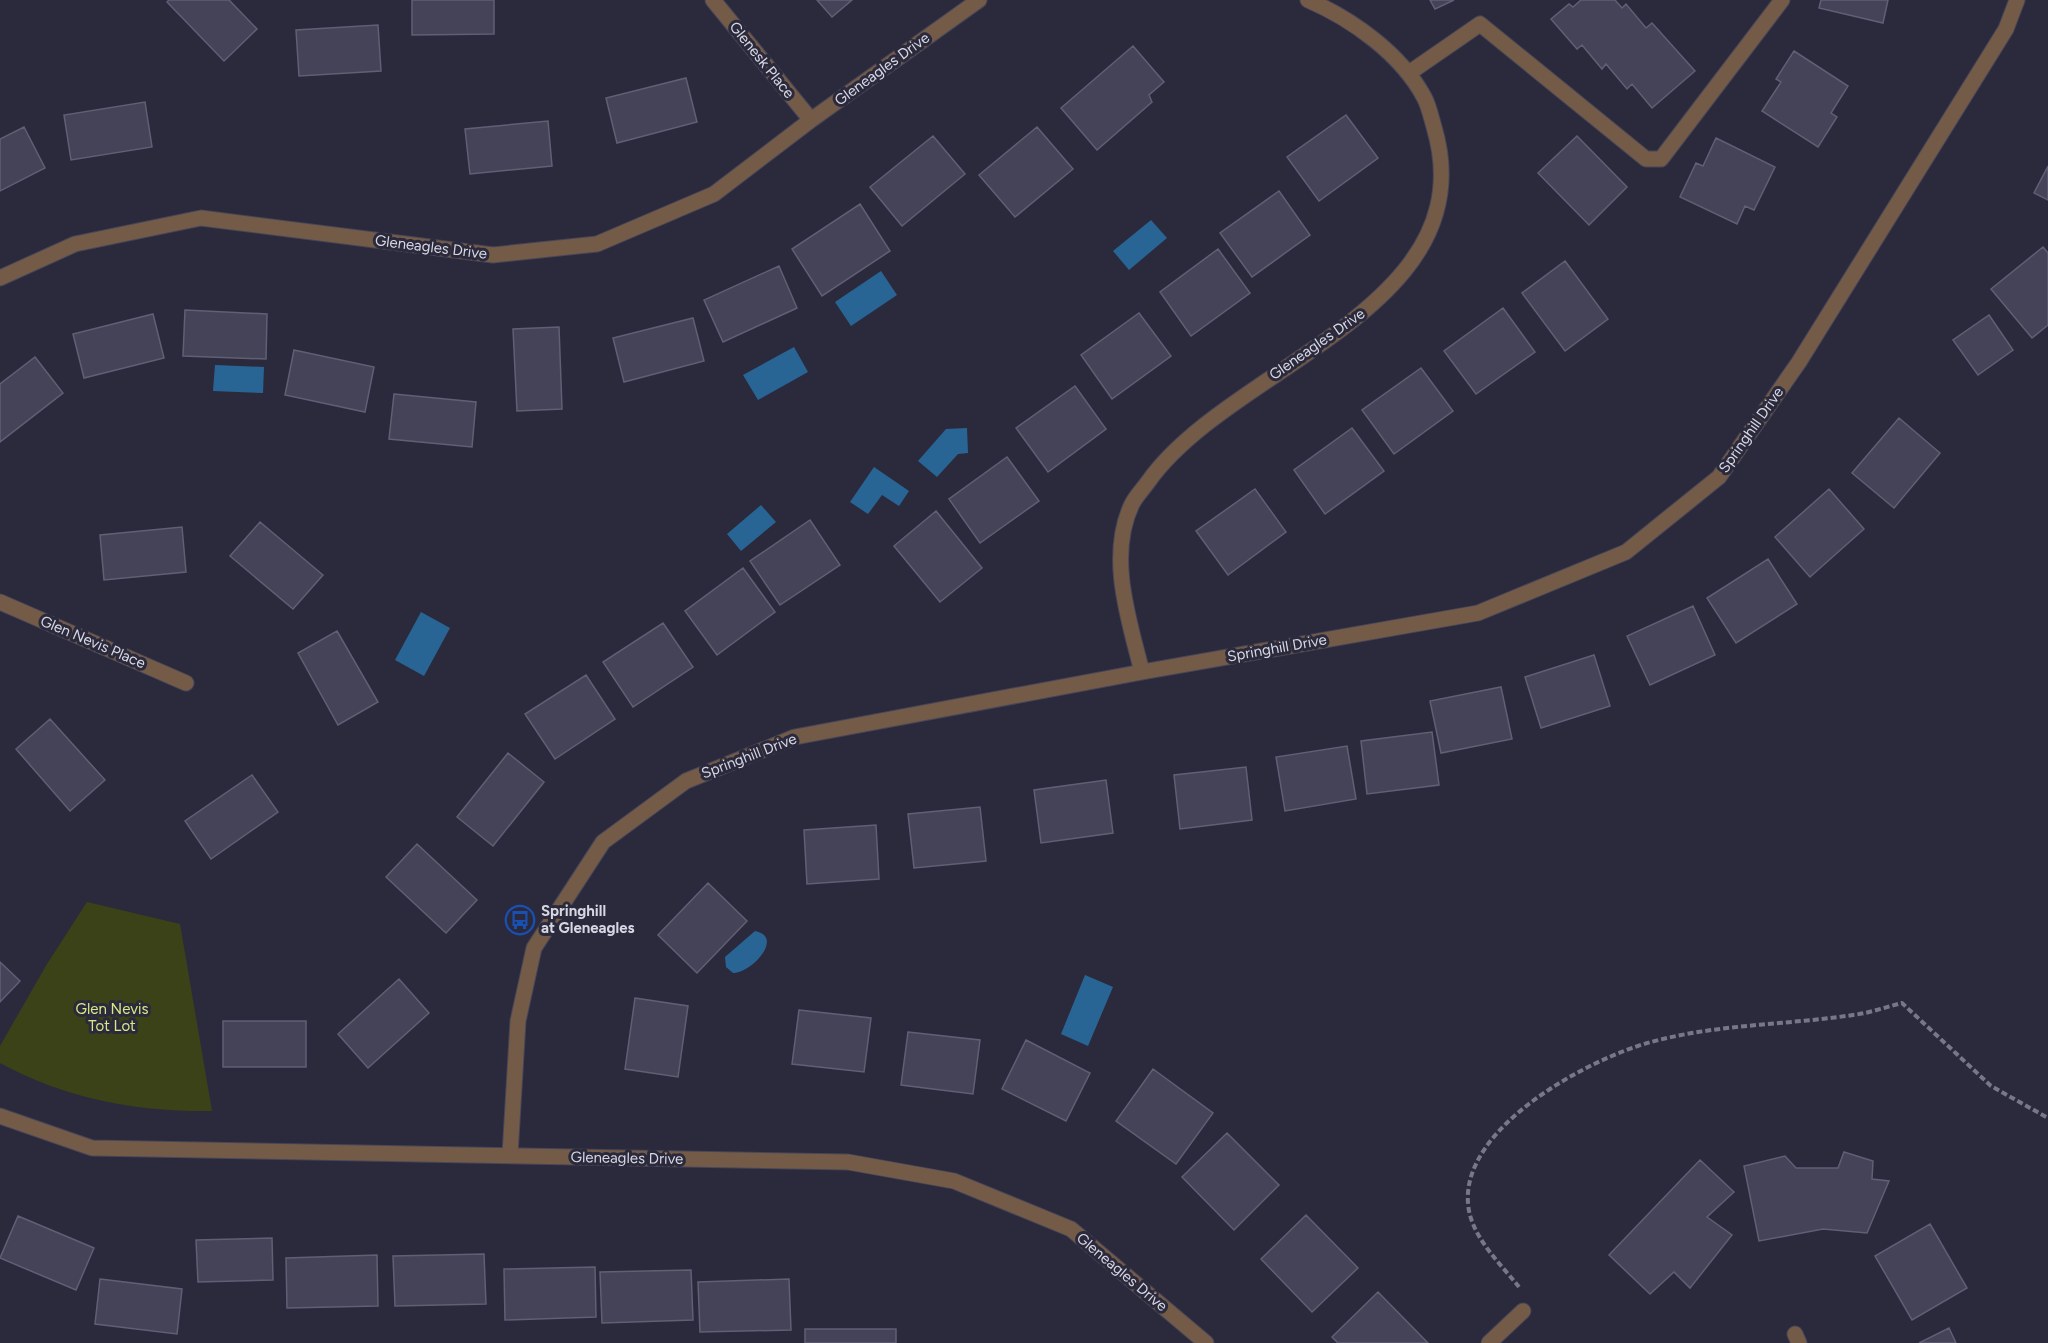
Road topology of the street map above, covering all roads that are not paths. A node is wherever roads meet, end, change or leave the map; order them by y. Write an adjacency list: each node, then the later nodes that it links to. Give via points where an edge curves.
1 (714, 0): 7 (street, Glenesk Place)
2 (979, 0): 7 (street, Gleneagles Drive)
3 (1308, 0): 6 (street, Gleneagles Drive, via 1327,8 1379,44)
4 (1782, 0): 6 (street, via 1661,159 1646,159 1480,24)
5 (2017, 0): 10 (street, Springhill Drive, via 2006,29 1823,324 1719,477 1626,552 1478,613)
6 (1409, 73): 10 (street, Gleneagles Drive, via 1426,99 1439,144 1442,200 1418,256 1366,312 1217,414 1164,459 1132,504 1120,547 1125,605)
7 (811, 120): 8 (street, Gleneagles Drive, via 714,194 597,244 493,255 201,218 75,244)
8 (0, 278)
9 (0, 602): 11 (street, Glen Nevis Place)
10 (1142, 672): 13 (street, Springhill Drive, via 795,737 686,781 603,842 534,948 518,1021)
11 (186, 683)
12 (0, 1116): 13 (street, Gleneagles Drive, via 92,1148)
13 (510, 1155): 15 (street, Gleneagles Drive, via 848,1162 954,1181 1071,1229)
14 (1523, 1311): 16 (street)
15 (1206, 1343)
16 (1490, 1343)

